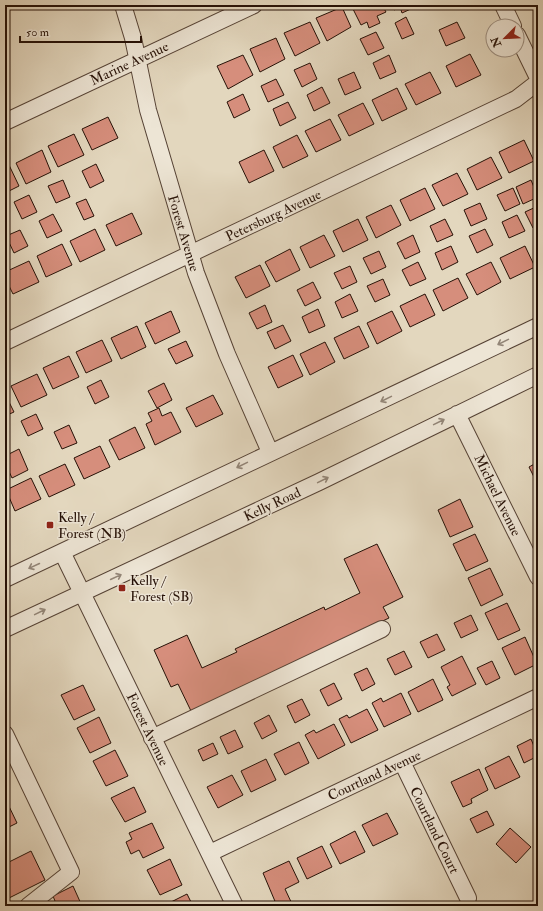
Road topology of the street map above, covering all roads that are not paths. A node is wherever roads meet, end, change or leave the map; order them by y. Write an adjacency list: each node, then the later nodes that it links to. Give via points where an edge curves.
1 (124, 5): 6 (street, Forest Avenue)
2 (254, 5): 6 (street, Marine Avenue)
3 (503, 5): 4 (street)
4 (509, 18)
5 (525, 51): 7 (street)
6 (138, 59): 9 (street, Marine Avenue); 10 (street, Forest Avenue, via 148,110)
7 (538, 78)
8 (538, 82): 10 (street, Petersburg Avenue, via 516,100)
9 (5, 122)
10 (190, 254): 12 (street, Petersburg Avenue); 15 (street, Forest Avenue, via 219,334)
11 (538, 326): 15 (street, one-way to 15)
12 (5, 342)
13 (538, 376): 14 (street, Kelly Road)
14 (457, 414): 17 (street, Michael Avenue); 19 (street, Kelly Road, one-way to 14, via 319,482)
15 (270, 452): 16 (street, one-way to 16)
16 (62, 552): 18 (street, one-way to 18); 19 (street, Forest Avenue)
17 (538, 576)
18 (5, 579)
19 (81, 593): 21 (street, Kelly Road, one-way to 19); 24 (street, Forest Avenue)
20 (382, 628): 24 (street)
21 (5, 629)
22 (538, 697): 25 (street, Courtland Avenue)
23 (5, 734): 28 (street, via 71,872)
24 (152, 738): 26 (street, Forest Avenue)
25 (402, 762): 26 (street, Courtland Avenue); 27 (street, Courtland Court)
26 (210, 854): 29 (street, Forest Avenue)
27 (468, 898)
28 (28, 906)
29 (235, 906)

